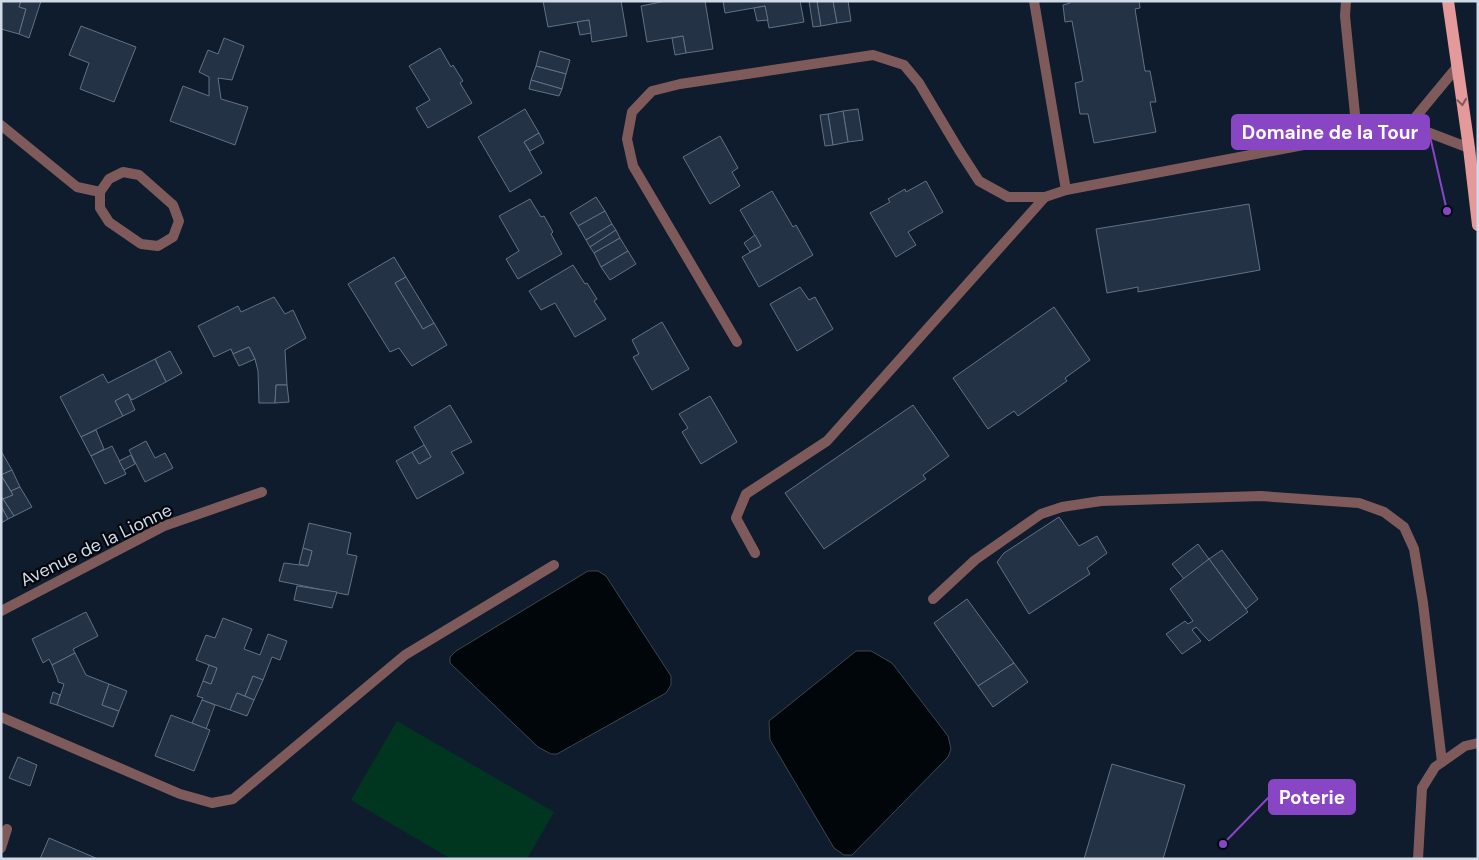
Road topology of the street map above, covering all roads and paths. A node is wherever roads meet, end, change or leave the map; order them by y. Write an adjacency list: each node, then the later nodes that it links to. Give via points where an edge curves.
1 (1034, 1): 9 (street)
2 (1346, 1): 7 (street)
3 (1448, 1): 4 (main road)
4 (1457, 67): 5 (street); 8 (main road, one-way to 8)
5 (1409, 124): 7 (street); 8 (street)
6 (1, 125): 10 (street, via 77,186)
7 (1357, 134): 9 (street)
8 (1469, 148): 12 (main road)
9 (1066, 190): 11 (street)
10 (100, 192): 10 (street, via 100,208 109,222 141,244 158,246 173,237 179,221 173,205 139,175 123,172 108,179)
11 (1045, 197): 13 (street, via 1008,198 979,181 919,83 904,65 872,55 652,91 632,112 627,139 633,166); 15 (street, via 827,441 746,494 736,518)
12 (1478, 225)
13 (737, 342)
14 (262, 492): 18 (street, Avenue de la Lionne, via 164,526)
15 (755, 553)
16 (554, 565): 19 (street, via 405,654 233,799 212,803 180,794)
17 (933, 599): 21 (street, via 975,560 1041,514 1062,507 1101,502 1261,496 1358,503 1384,512 1404,526 1414,549)
18 (1, 611)
19 (1, 717)
20 (1478, 743): 21 (street, via 1465,746)
21 (1442, 762): 24 (street, via 1422,788)
22 (7, 829): 23 (street)
23 (1, 848)
24 (1418, 859)

